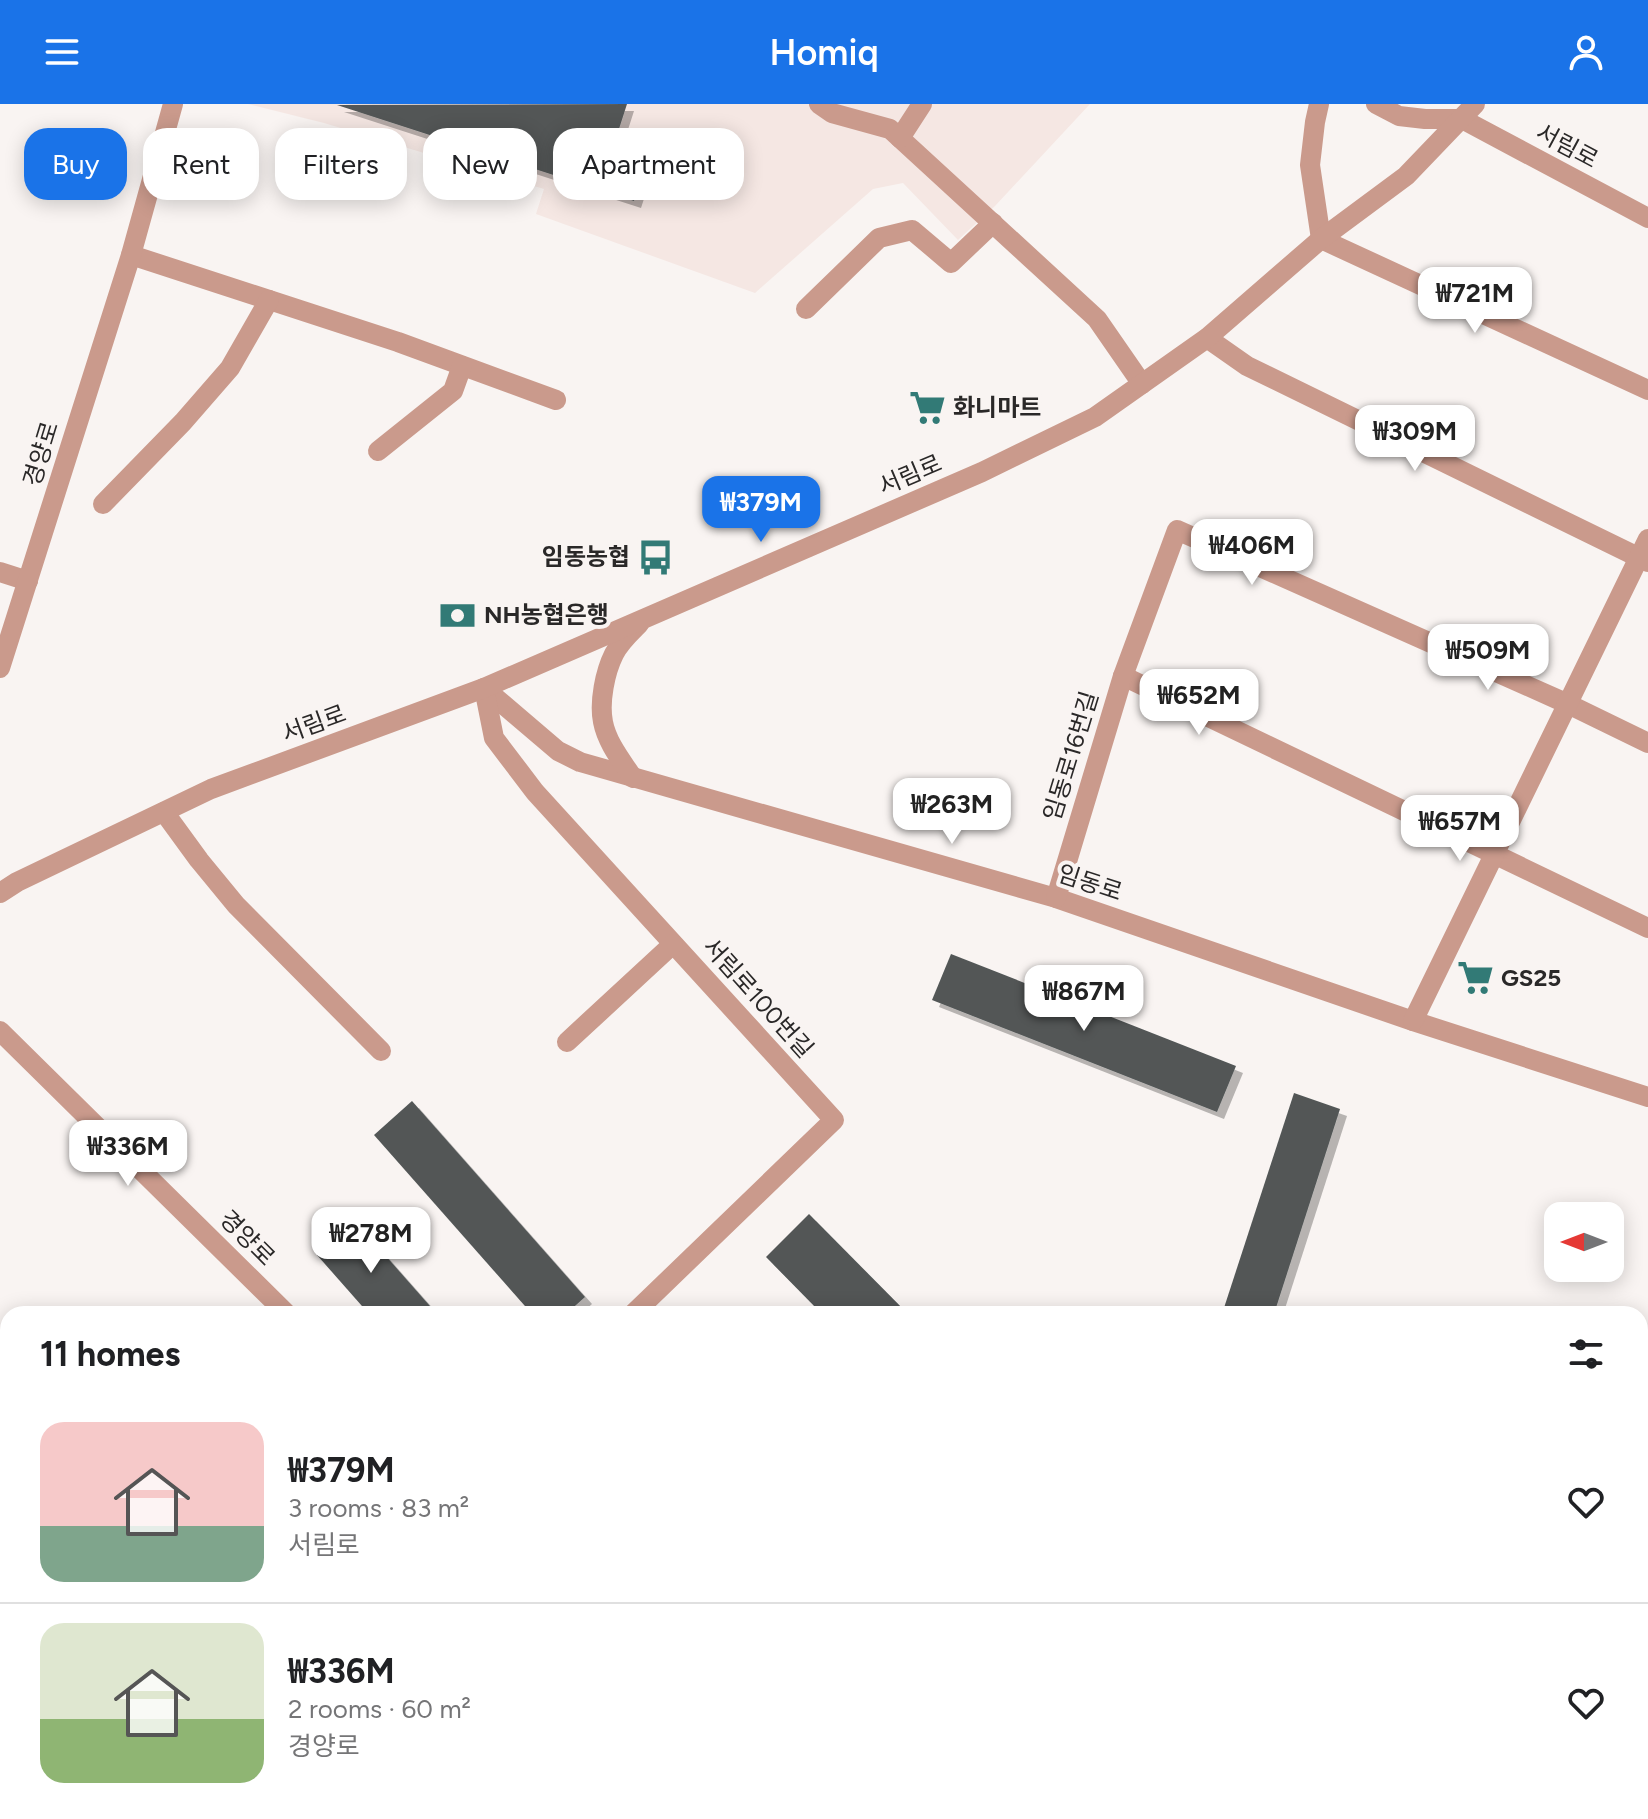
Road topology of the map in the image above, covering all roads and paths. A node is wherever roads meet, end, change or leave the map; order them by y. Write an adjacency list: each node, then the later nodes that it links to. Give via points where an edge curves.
1 (173, 104): 11 (street, 경양로)
2 (819, 104): 7 (street, via 832,113 890,129)
3 (922, 104): 7 (street)
4 (1319, 104): 10 (street, via 1310,165)
5 (1376, 104): 6 (street, via 1399,116 1425,119)
6 (1468, 111): 8 (street, 서림로); 10 (street, 서림로, via 1406,176)
7 (900, 138): 9 (street)
8 (1648, 218)
9 (993, 223): 13 (street, via 951,263 912,230 879,238); 16 (street, via 1097,319)
10 (1321, 239): 14 (street, 서림로); 17 (street)
11 (131, 255): 12 (street); 24 (street, 경양로)
12 (269, 300): 15 (street); 20 (street, via 230,368)
13 (806, 309)
14 (1207, 338): 16 (street, 서림로); 22 (street, via 1247,366)
15 (462, 366): 18 (street); 19 (street, via 453,391)
16 (1142, 384): 25 (street, 서림로, via 1095,417 982,472)
17 (1648, 390)
18 (556, 400)
19 (378, 451)
20 (103, 504)
21 (1648, 539): 22 (street)
22 (1643, 560): 29 (street)
23 (0, 572): 24 (street)
24 (28, 581): 26 (street, 경양로)
25 (645, 618): 28 (street, 서림로); 31 (street, via 615,654 603,701 609,740)
26 (0, 668)
27 (1123, 676): 29 (street, 임동로16번길, via 1177,530); 33 (street, 임동로16번길); 35 (street, 임동로16번길)
28 (484, 688): 31 (street, 임동로, via 558,751); 32 (street, 서림로, via 211,789); 37 (street, 서림로100번길, via 494,738 535,792)
29 (1568, 704): 30 (street); 33 (street)
30 (1648, 743)
31 (633, 778): 35 (street, 임동로)
32 (164, 812): 34 (street, 서림로); 41 (street, via 236,905)
33 (1495, 855): 36 (street, 임동로16번길); 38 (street)
34 (0, 893)
35 (1056, 898): 38 (street, 임동로)
36 (1646, 928)
37 (673, 944): 40 (street); 44 (street, 서림로100번길, via 834,1120)
38 (1413, 1021): 42 (street, 임동로)
39 (0, 1031): 43 (street, 경양로)
40 (567, 1042)
41 (381, 1051)
42 (1648, 1097)
43 (279, 1306)
44 (641, 1306)

